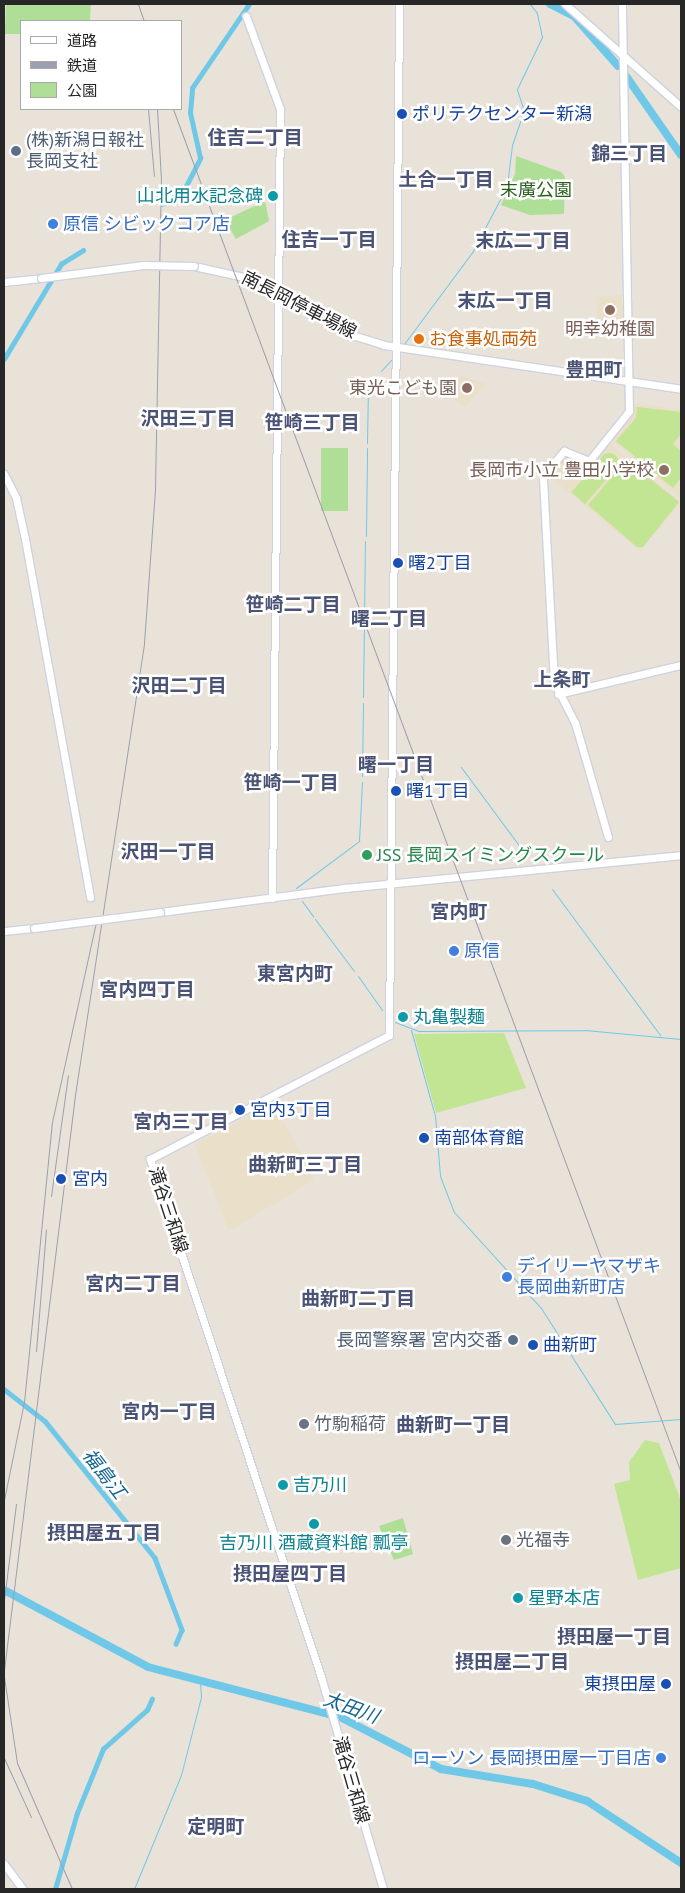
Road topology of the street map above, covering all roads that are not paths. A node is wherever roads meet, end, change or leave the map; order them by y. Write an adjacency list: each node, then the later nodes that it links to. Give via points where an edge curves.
1 (400, 4): 9 (street)
2 (565, 4): 5 (street)
3 (622, 4): 5 (street)
4 (246, 16): 8 (street, via 280,104)
5 (622, 52): 6 (street); 10 (street)
6 (681, 107)
7 (4, 282): 8 (street, 南長岡停車場線, bridge, via 143,265 194,266 237,273)
8 (279, 291): 9 (street, 南長岡停車場線, via 349,334); 19 (street)
9 (398, 348): 10 (street, 南長岡停車場線); 17 (street)
10 (627, 381): 11 (street, 南長岡停車場線); 14 (street, via 627,415 588,461 564,451 543,476 553,678)
11 (681, 389)
12 (4, 474): 18 (street, via 16,498 25,538)
13 (681, 665): 14 (street)
14 (558, 694): 15 (street, via 575,723)
15 (608, 837)
16 (681, 855): 17 (street)
17 (391, 884): 19 (street); 23 (street, 滝谷三和線, via 389,1035 150,1159 329,1702)
18 (90, 897)
19 (272, 898): 20 (street, bridge)
20 (4, 931)
21 (4, 1864): 22 (street)
22 (23, 1889)
23 (383, 1889)

